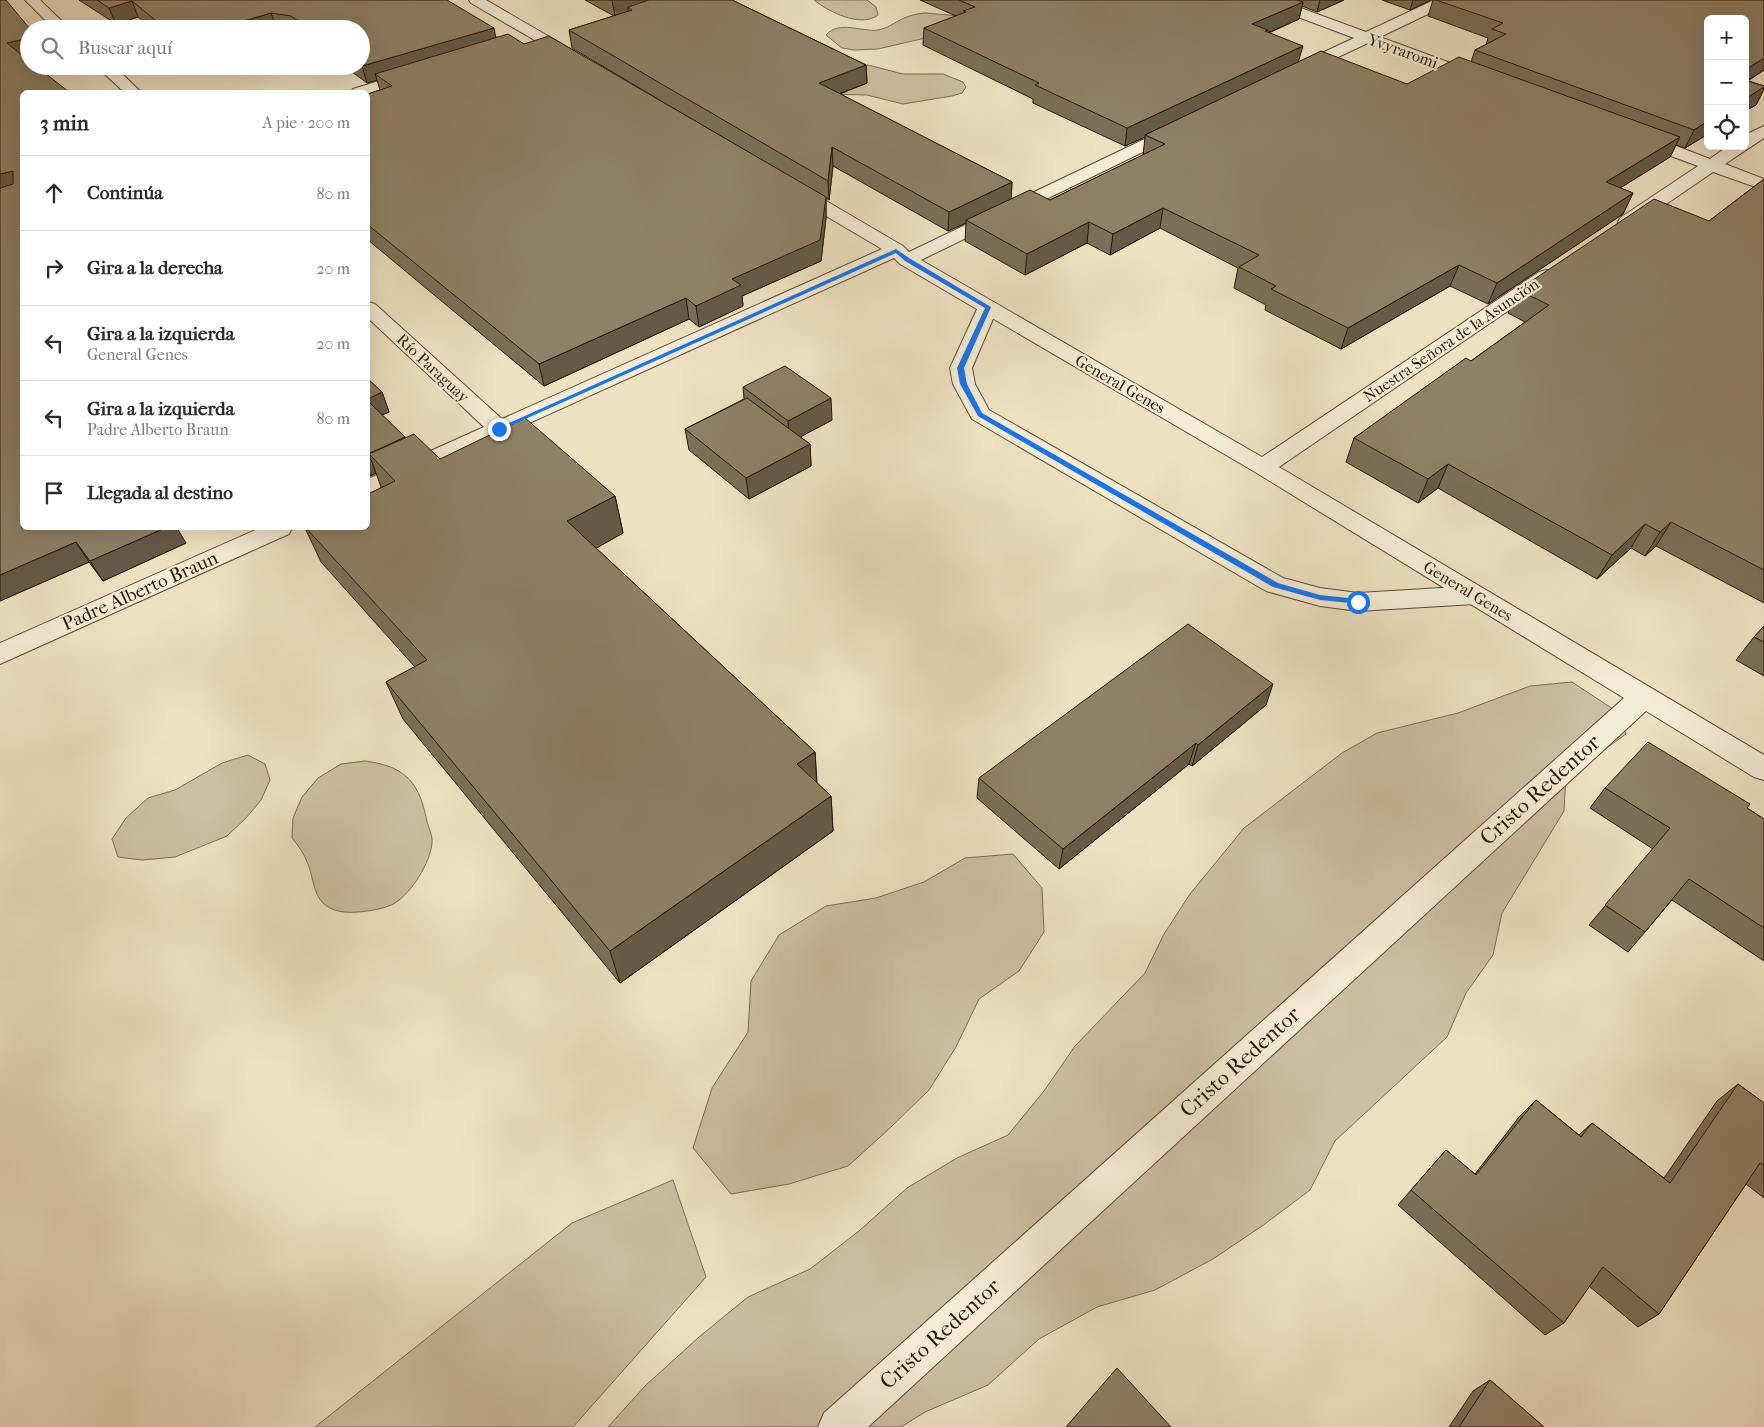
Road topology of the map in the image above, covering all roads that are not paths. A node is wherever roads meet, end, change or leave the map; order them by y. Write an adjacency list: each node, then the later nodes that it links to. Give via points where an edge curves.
1 (32, 0): 5 (street)
2 (476, 0): 8 (street)
3 (1266, 0): 6 (street, Yvyraromi)
4 (1446, 0): 6 (street)
5 (53, 20)
6 (1366, 37): 13 (street); 14 (street, Yvyraromi)
7 (569, 38): 8 (street)
8 (545, 41): 9 (street); 10 (street)
9 (519, 44)
10 (585, 64)
11 (425, 72): 16 (street)
12 (114, 75): 15 (street)
13 (1278, 80)
14 (1487, 82)
15 (131, 90)
16 (366, 90)
17 (1190, 123): 26 (street)
18 (1764, 131): 20 (street)
19 (1627, 134): 22 (street)
20 (1749, 140)
21 (1734, 150): 22 (street)
22 (1711, 165): 24 (street); 25 (street)
23 (778, 180): 26 (street, General Genes)
24 (1764, 185)
25 (1613, 231)
26 (902, 255): 28 (street, General Genes); 30 (street)
27 (1564, 264): 31 (street, Nuestra Señora de la Asunción)
28 (988, 307): 31 (street, General Genes); 34 (street, via 960,368 964,384 980,414 1275,585 1320,598 1358,602)
29 (370, 310): 30 (street, Río Paraguay)
30 (499, 429): 32 (street)
31 (1263, 467): 34 (street, General Genes)
32 (370, 487)
33 (276, 530): 35 (street, Padre Alberto Braun)
34 (1476, 595): 36 (street, General Genes)
35 (0, 654)
36 (1643, 697): 37 (street, General Genes); 38 (street, Cristo Redentor)
37 (1764, 769)
38 (838, 1427)

